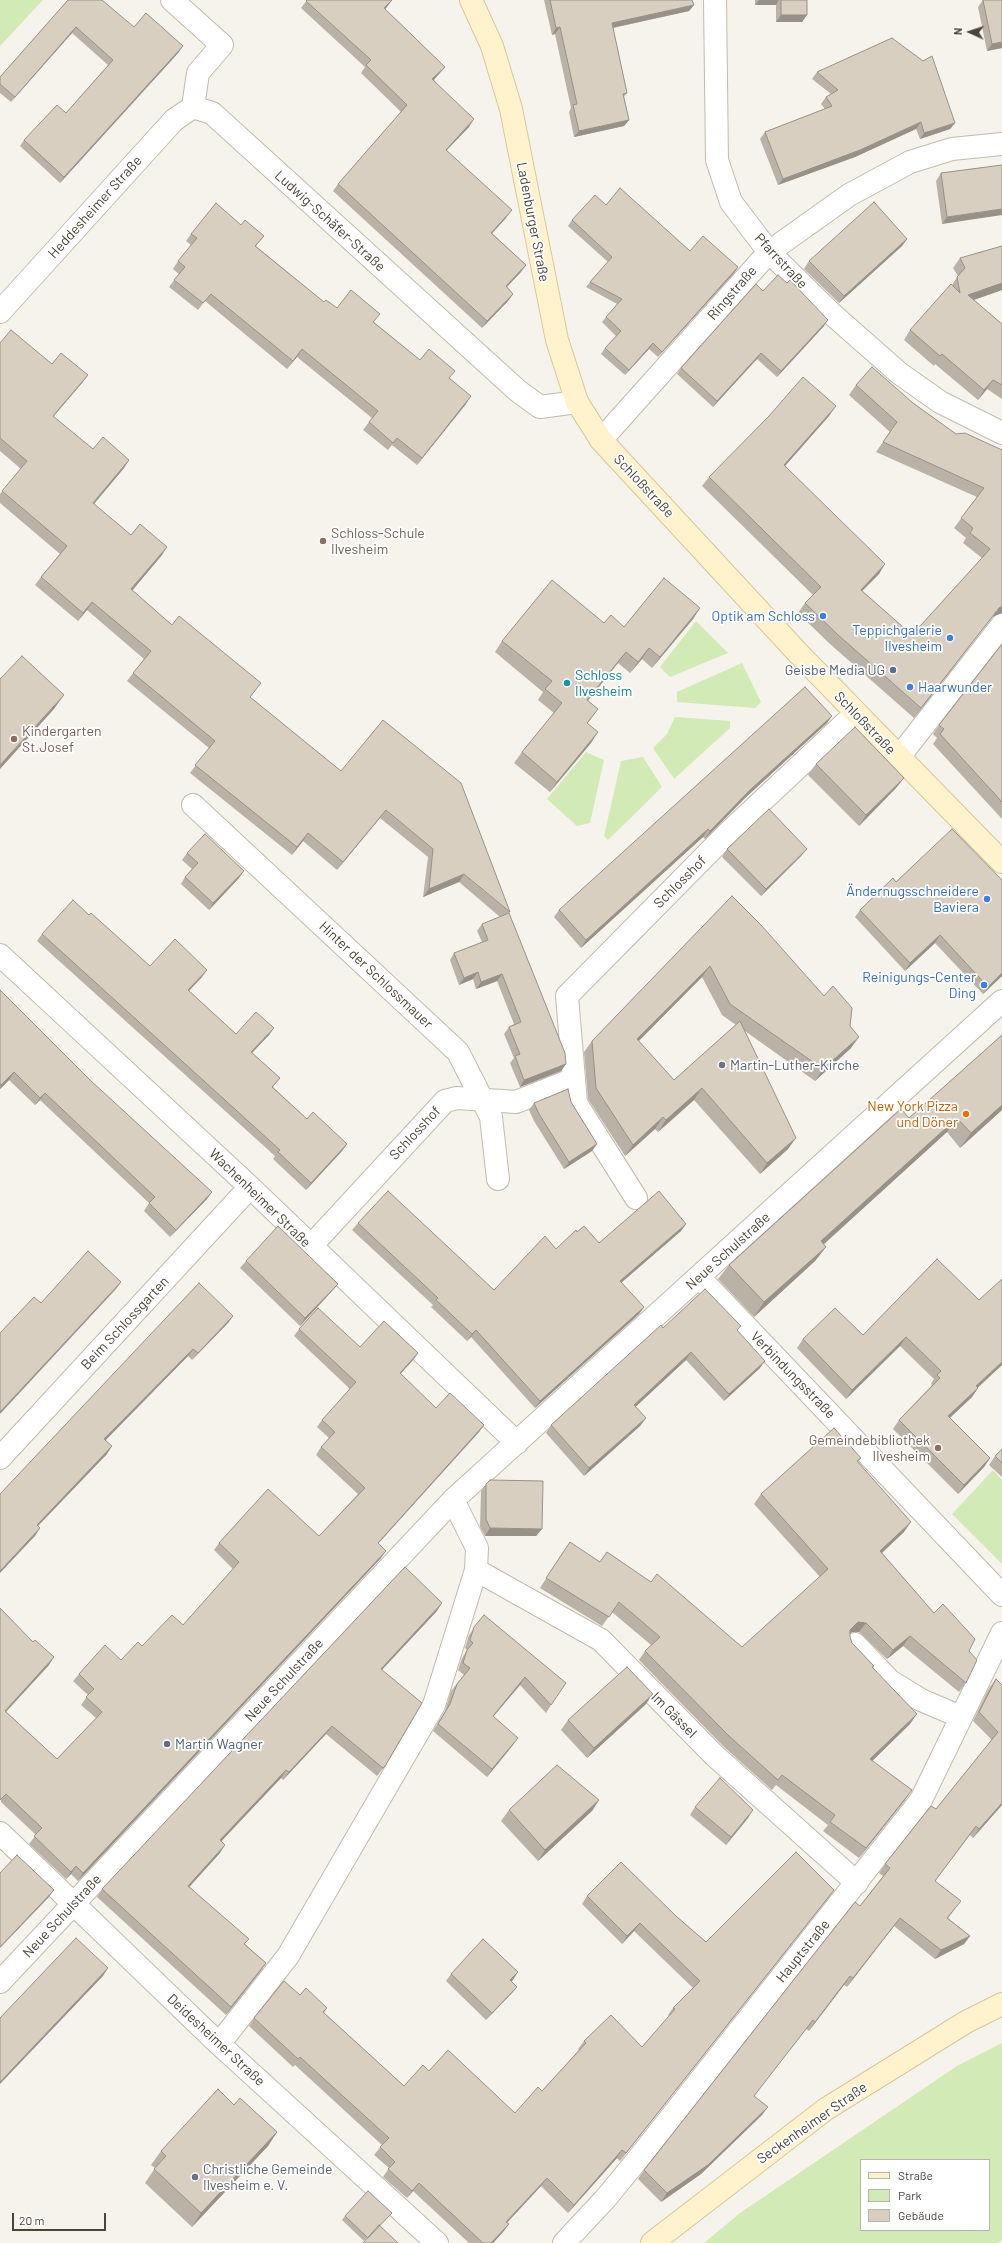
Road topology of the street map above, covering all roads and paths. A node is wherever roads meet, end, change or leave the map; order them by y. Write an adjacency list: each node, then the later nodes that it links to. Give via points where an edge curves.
1 (172, 0): 4 (street, via 222,45 198,74)
2 (472, 0): 8 (main road, Ladenburger Straße, via 492,46 511,109 557,340)
3 (715, 0): 6 (street, Pfarrstraße, via 717,160 731,202)
4 (193, 107): 7 (street, Heddesheimer Straße, via 174,120); 8 (street, Ludwig-Schäfer-Straße, via 212,113 518,391 540,407)
5 (1002, 144): 6 (street, Ringstraße, via 952,149 910,162 849,195)
6 (769, 252): 9 (street, Pfarrstraße, via 832,314 899,373 940,402); 10 (street, Ringstraße)
7 (0, 312)
8 (577, 402): 10 (main road, Ladenburger Straße)
9 (1002, 433)
10 (601, 440): 12 (main road, Schloßstraße)
11 (1002, 625): 13 (street)
12 (856, 713): 13 (main road, Schloßstraße); 18 (street, Schlosshof, via 729,832 567,996)
13 (898, 757): 15 (main road, Schloßstraße)
14 (193, 805): 19 (street, Hinter der Schlossmauer, via 458,1052)
15 (1002, 862)
16 (0, 955): 21 (street, Wachenheimer Straße)
17 (1002, 1001): 24 (street, Neue Schulstraße)
18 (574, 1079): 19 (street, Schlosshof, via 516,1102); 22 (street, Schlosshof, via 576,1103)
19 (482, 1100): 20 (street, Hinter der Schlossmauer, via 491,1117); 23 (street, Schlosshof, via 457,1098 445,1101)
20 (498, 1179)
21 (250, 1187): 23 (street, Wachenheimer Straße); 26 (street, Beim Schlossgarten)
22 (636, 1198)
23 (311, 1246): 25 (street, Wachenheimer Straße)
24 (699, 1277): 25 (street, Neue Schulstraße); 29 (street, Verbindungsstraße)
25 (517, 1443): 27 (street, Neue Schulstraße)
26 (0, 1458)
27 (453, 1500): 28 (street, via 477,1548); 35 (street, Neue Schulstraße)
28 (476, 1570): 34 (street, Im Gässel, via 601,1640 714,1756); 38 (street, via 434,1705 288,1956)
29 (1002, 1595)
30 (1002, 1633): 32 (street, Hauptstraße)
31 (855, 1644): 32 (street, via 890,1681 921,1700)
32 (960, 1717): 34 (street, Hauptstraße, via 921,1800)
33 (0, 1833): 35 (street, Deidesheimer Straße)
34 (857, 1883): 40 (street, Hauptstraße, via 615,2187)
35 (74, 1904): 36 (street, Neue Schulstraße); 38 (street, Deidesheimer Straße)
36 (0, 1982)
37 (1002, 2004): 41 (main road, Seckenheimer Straße, via 966,2022 826,2109)
38 (218, 2044): 39 (street, Deidesheimer Straße)
39 (437, 2243)
40 (564, 2243)
41 (652, 2243)

